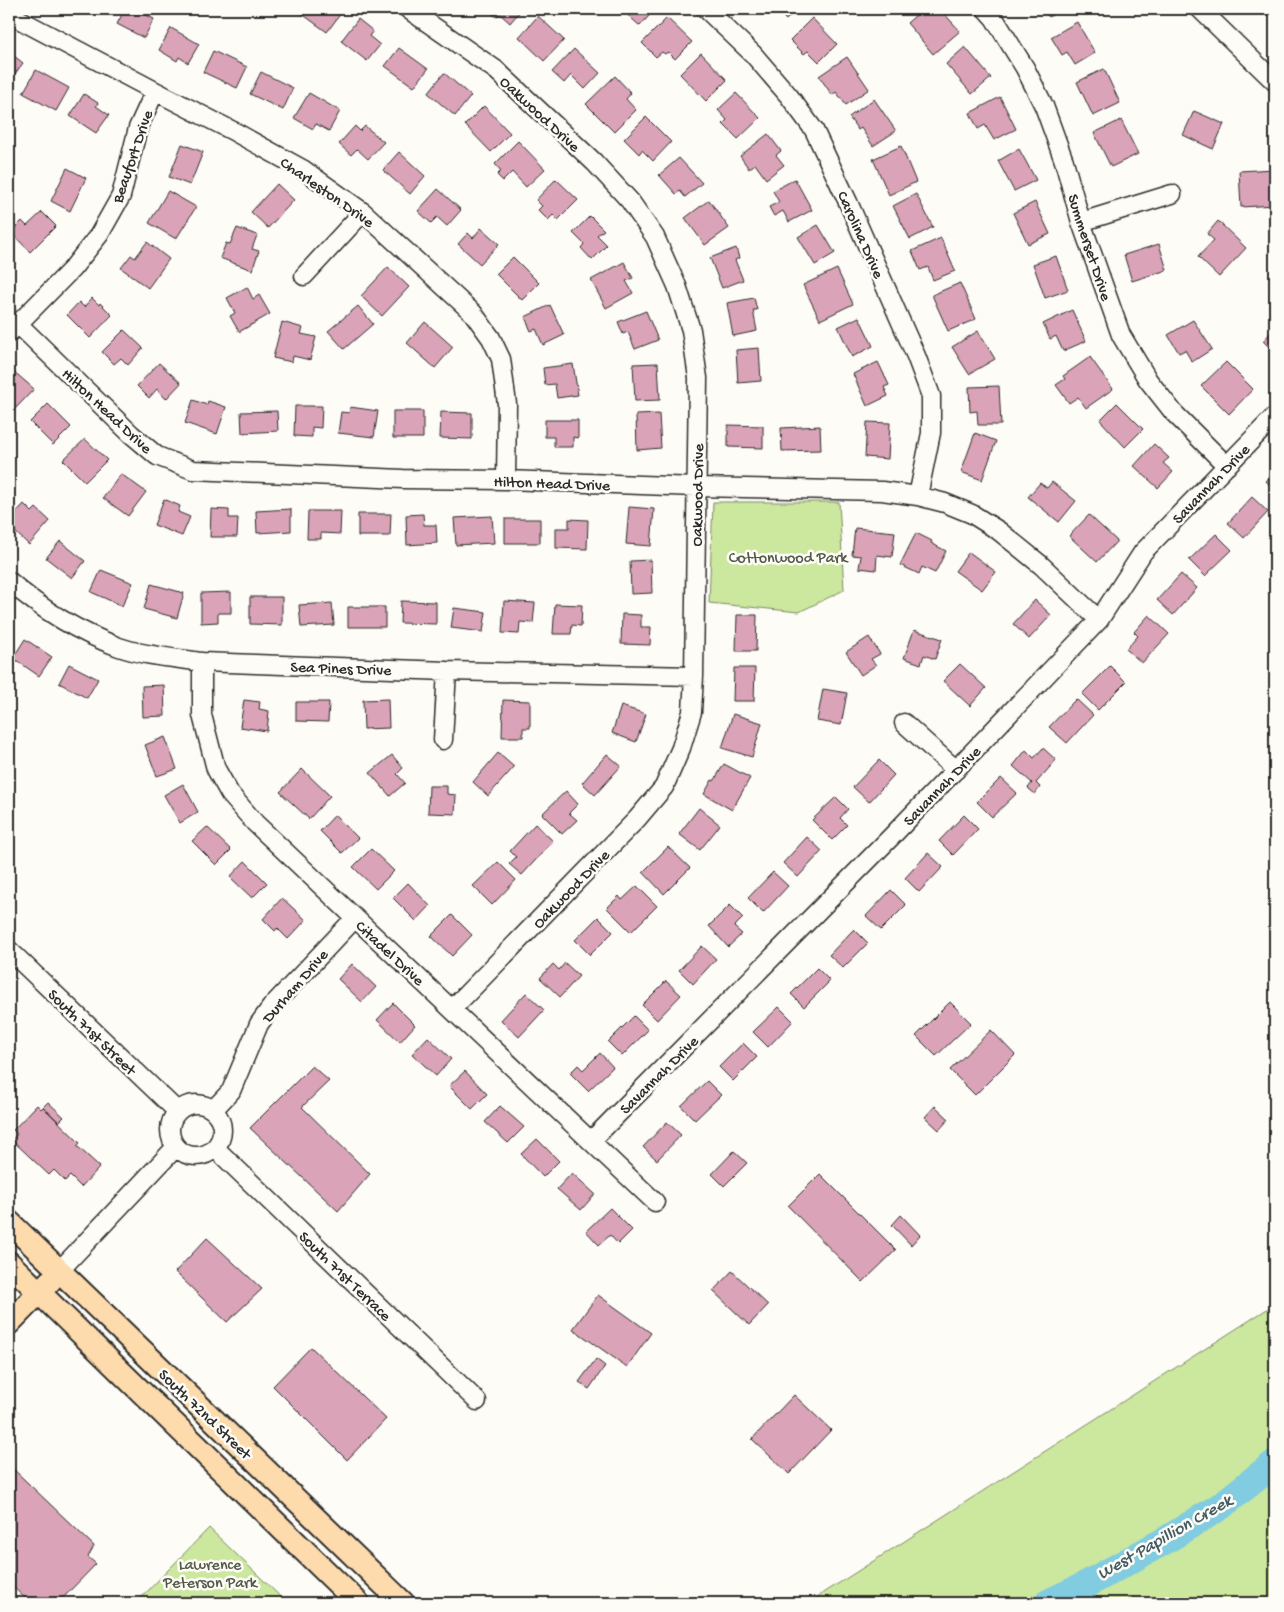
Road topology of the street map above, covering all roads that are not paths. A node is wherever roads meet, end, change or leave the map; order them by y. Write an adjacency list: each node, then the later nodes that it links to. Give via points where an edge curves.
1 (408, 9): 16 (street, Oakwood Drive, via 496,70 594,162 630,201 655,237 677,286 691,330 698,378)
2 (706, 9): 17 (street, Carolina Drive, via 753,54 814,130 912,347 930,396 931,434)
3 (986, 9): 10 (street, Summerset Drive, via 1025,68 1044,106)
4 (1200, 9): 6 (street)
5 (9, 14): 7 (street, Charleston Drive)
6 (1275, 82)
7 (155, 91): 9 (street, Charleston Drive, via 304,170); 12 (street, Beaufort Drive, via 138,128 121,196 100,235 72,269)
8 (1172, 194): 10 (street)
9 (363, 212): 11 (street); 15 (street, Charleston Drive, via 473,313 491,338 501,359 508,404)
10 (1081, 222): 14 (street, Summerset Drive, via 1121,335 1148,380 1169,406)
11 (304, 276)
12 (13, 329): 15 (street, Hilton Head Drive, via 157,456 193,470)
13 (1275, 416): 14 (street, Savannah Drive)
14 (1227, 466): 19 (street, Savannah Drive, via 1143,552)
15 (506, 480): 16 (street, Hilton Head Drive)
16 (696, 487): 17 (street, Hilton Head Drive, via 882,491); 22 (street, Oakwood Drive)
17 (918, 496): 19 (street, Hilton Head Drive, via 972,514 999,531 1042,565)
18 (9, 580): 20 (street, Sea Pines Drive, via 61,621 120,647)
19 (1099, 620): 25 (street, Savannah Drive)
20 (202, 662): 21 (street, Sea Pines Drive); 26 (street, Citadel Drive, via 202,715 216,769 230,794 255,823)
21 (447, 671): 22 (street, Sea Pines Drive); 24 (street)
22 (694, 676): 28 (street, Oakwood Drive, via 692,712 682,748 664,787 631,826)
23 (904, 723): 25 (street)
24 (443, 740)
25 (956, 770): 31 (street, Savannah Drive)
26 (355, 918): 28 (street, Citadel Drive); 29 (street, Durham Drive, via 272,1006 259,1024 231,1091)
27 (9, 950): 30 (street, South 71st Street)
28 (452, 1009): 31 (street, Citadel Drive)
29 (213, 1110): 30 (street, via 197,1103); 33 (street, via 220,1118 222,1129 221,1139)
30 (177, 1111): 32 (street, via 169,1133)
31 (591, 1141): 34 (street, Citadel Drive)
32 (176, 1147): 33 (street, via 185,1154 198,1156); 37 (street)
33 (215, 1148): 40 (street, South 71st Terrace)
34 (654, 1202)
35 (9, 1222): 37 (main road, South 72nd Street)
36 (9, 1263): 38 (main road, South 72nd Street)
37 (59, 1271): 38 (main road); 42 (main road, South 72nd Street)
38 (39, 1292): 39 (main road); 41 (main road, South 72nd Street)
39 (9, 1323)
40 (477, 1401)
41 (358, 1603)
42 (402, 1603)

